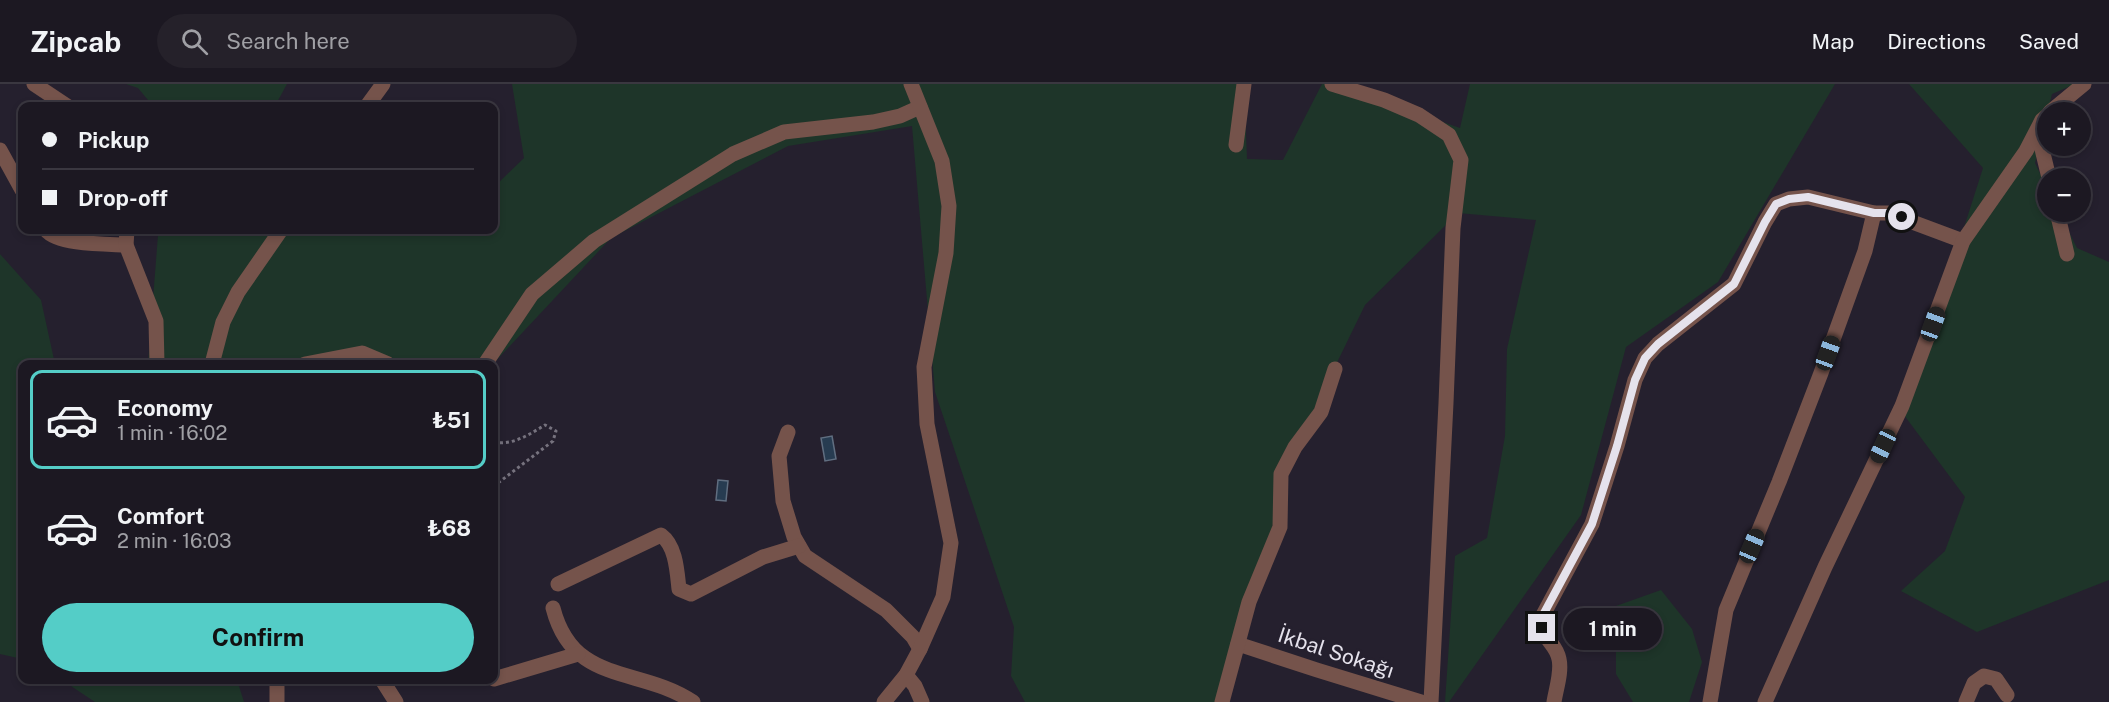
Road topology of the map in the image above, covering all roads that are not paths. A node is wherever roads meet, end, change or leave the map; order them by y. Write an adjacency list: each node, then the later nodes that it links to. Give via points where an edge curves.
1 (34, 84): 7 (street)
2 (383, 84): 8 (street)
3 (911, 84): 10 (street)
4 (1244, 84): 12 (street)
5 (1332, 84): 47 (street, via 1419,115 1449,135 1461,160 1453,228)
6 (2084, 84): 9 (street)
7 (61, 102)
8 (370, 102)
9 (2063, 102)
10 (920, 107): 26 (street, via 873,123 784,132 733,154 594,241 532,294); 33 (street, via 942,161 949,206 946,253 924,367 927,424 951,543 943,597)
11 (2037, 132): 20 (street)
12 (1236, 145)
13 (0, 150): 14 (street)
14 (18, 183)
15 (1874, 213): 20 (street, via 1902,217); 48 (street, via 1808,197 1776,204 1734,284 1645,358 1592,524 1543,615 1545,636 1559,657); 49 (street, via 1865,251 1821,373 1726,610)
16 (2059, 222): 21 (street)
17 (49, 234): 19 (street, via 70,240)
18 (278, 234): 23 (street, via 238,292 223,322)
19 (126, 237): 22 (street, via 156,321)
20 (1963, 241): 50 (street, via 1902,406)
21 (2067, 255)
22 (157, 360)
23 (213, 360)
24 (325, 360): 25 (street, via 362,353)
25 (379, 360)
26 (488, 360)
27 (1335, 369): 32 (street, via 1320,412 1281,474 1280,527)
28 (788, 432): 29 (street, via 779,456 779,470 783,501)
29 (799, 546): 30 (street, via 763,557 691,594 680,589 676,562 667,539 661,535); 33 (street, via 805,556 886,610)
30 (558, 584)
31 (553, 608): 34 (street, via 558,626)
32 (1238, 644): 45 (street); 46 (street, İkbal Sokağı)
33 (920, 649): 35 (street)
34 (578, 654): 36 (street); 42 (street, via 599,666 679,692)
35 (906, 675): 43 (street); 44 (street)
36 (498, 678)
37 (277, 684): 40 (street)
38 (385, 684): 41 (street)
39 (2007, 695): 51 (street, via 1996,679 1984,676 1974,683)
40 (277, 702)
41 (396, 702)
42 (693, 702)
43 (884, 702)
44 (922, 702)
45 (1222, 702)
46 (1421, 702)
47 (1431, 702)
48 (1554, 702)
49 (1710, 702)
50 (1765, 702)
51 (1966, 702)

